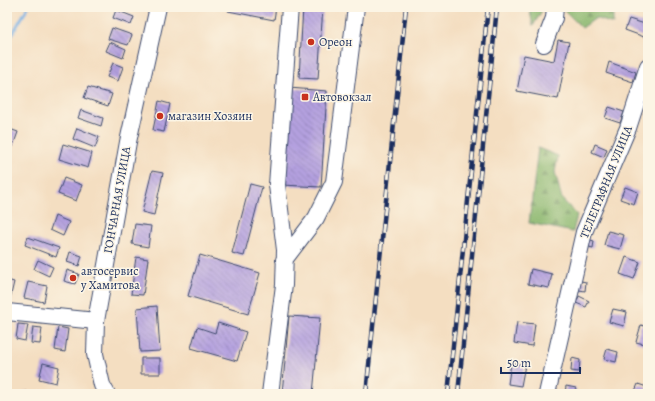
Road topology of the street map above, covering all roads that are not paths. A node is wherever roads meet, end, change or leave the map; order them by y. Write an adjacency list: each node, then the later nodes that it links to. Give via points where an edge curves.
1 (158, 7): 9 (street, ГОНЧАРНАЯ УЛИЦА, via 128,142)
2 (290, 7): 7 (street, via 277,185)
3 (356, 7): 7 (street, via 334,182 316,218)
4 (554, 7): 5 (street, via 554,18)
5 (544, 44)
6 (648, 66): 12 (street, ТЕЛЕГРАФНАЯ УЛИЦА, via 628,128 584,232)
7 (284, 260): 11 (street, via 284,284)
8 (7, 312): 9 (street)
9 (96, 321): 10 (street, ГОНЧАРНАЯ УЛИЦА, via 95,354 102,385)
10 (107, 394)
11 (270, 394)
12 (547, 394)

